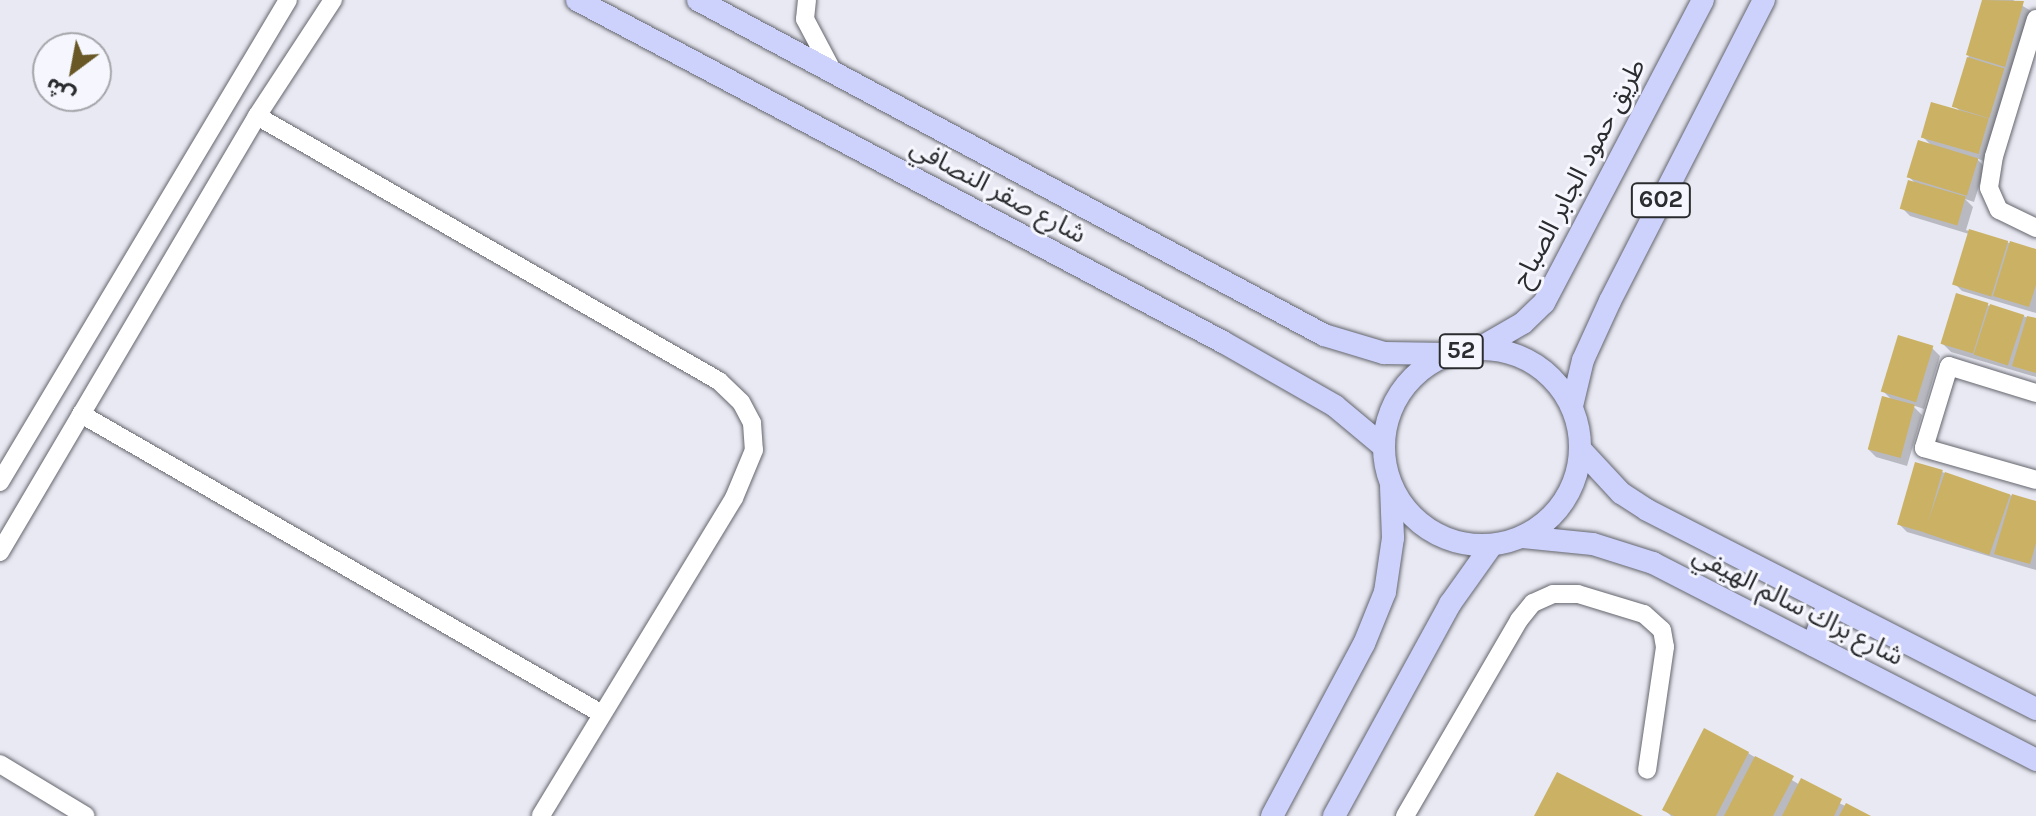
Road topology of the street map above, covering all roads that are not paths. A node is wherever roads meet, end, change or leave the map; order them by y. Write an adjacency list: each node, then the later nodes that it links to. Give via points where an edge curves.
1 (288, 0): 20 (street)
2 (333, 0): 10 (street)
3 (577, 0): 17 (main road, شارع صقر النصافي, via 1223,342 1335,406)
4 (698, 0): 9 (main road, شارع صقر النصافي)
5 (807, 0): 9 (street, via 805,19)
6 (1703, 0): 12 (main road, طريق حمود الجابر الصباح / 602, via 1544,303 1523,323)
7 (1764, 0): 15 (main road, 602, via 1610,301 1583,360)
8 (2036, 19): 11 (street, via 1989,188 1999,210)
9 (832, 70): 13 (main road, شارع صقر النصافي, via 1324,335 1384,353)
10 (257, 116): 16 (street); 28 (street, via 719,381 741,402 752,423 754,450 746,475)
11 (2036, 228)
12 (1478, 349): 13 (main road, 52); 15 (main road, 52, via 1507,352 1533,363 1556,382)
13 (1449, 354): 17 (main road, 52, via 1422,369 1401,390 1388,417)
14 (2036, 393): 19 (street, via 1949,366 1924,448)
15 (1572, 406): 18 (main road, 52)
16 (81, 414): 24 (street); 28 (street)
17 (1383, 446): 21 (main road, 52)
18 (1581, 450): 22 (main road, 52, via 1567,496 1553,516); 25 (main road, شارع براك سالم الهيفي, via 1621,493 1647,510)
19 (2036, 480)
20 (0, 482)
21 (1391, 485): 23 (main road, 52, via 1408,512 1432,532 1461,544); 34 (main road, via 1393,538 1385,592 1364,644)
22 (1523, 537): 23 (main road, 52); 26 (main road, شارع براك سالم الهيفي / 52, via 1593,544 1629,554)
23 (1492, 545): 35 (main road, via 1450,604)
24 (0, 552)
25 (1841, 609): 26 (main road, via 1823,616); 27 (main road, شارع براك سالم الهيفي)
26 (1813, 645): 29 (main road, شارع براك سالم الهيفي / 52)
27 (2036, 709)
28 (602, 714): 33 (street)
29 (2036, 760)
30 (0, 764): 32 (street)
31 (1647, 770): 36 (street, via 1665,647 1662,630 1644,614 1578,594 1553,594 1533,603 1519,620)
32 (86, 816)
33 (541, 816)
34 (1272, 816)
35 (1334, 816)
36 (1405, 816)

